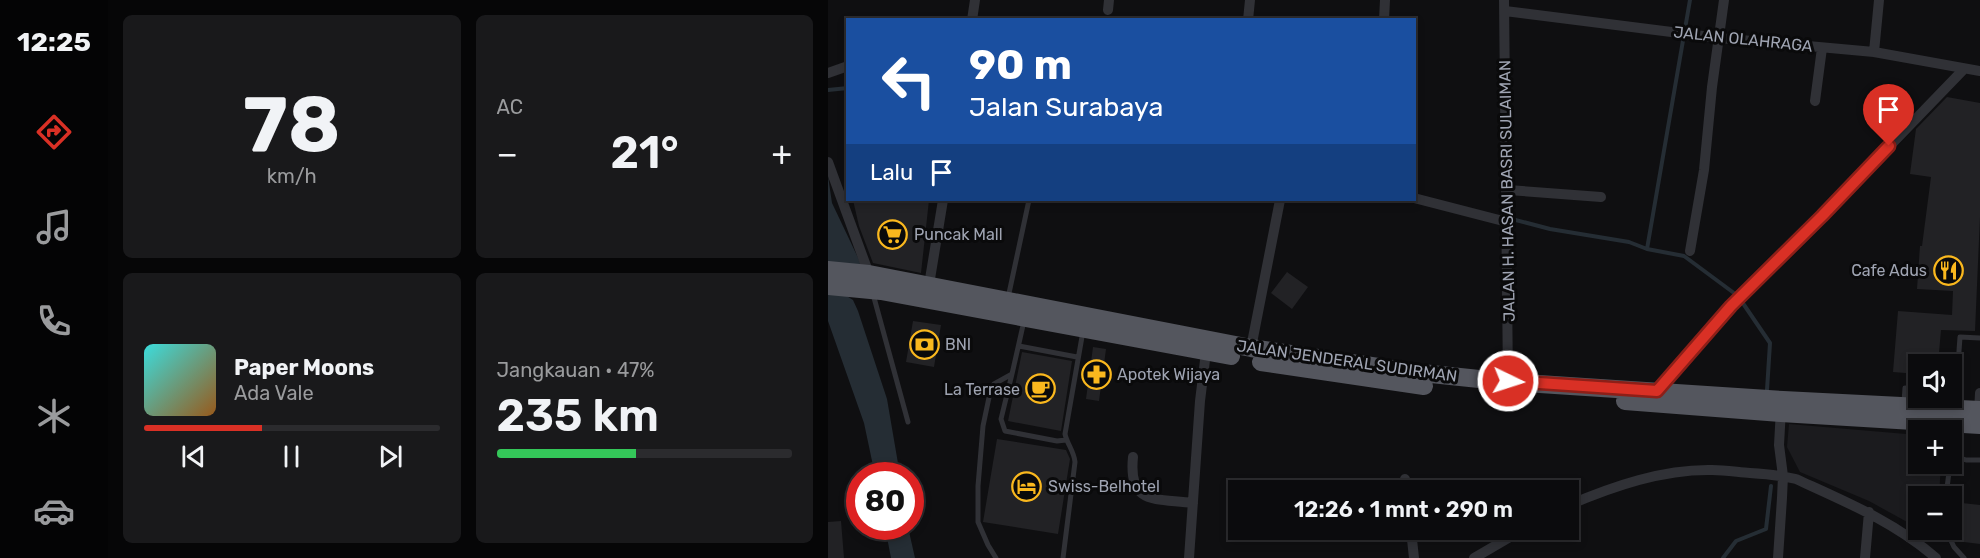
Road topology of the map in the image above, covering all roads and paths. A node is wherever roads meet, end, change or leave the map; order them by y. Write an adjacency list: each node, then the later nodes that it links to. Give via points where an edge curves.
1 (975, 0): 7 (street)
2 (1250, 0): 8 (street)
3 (1385, 0): 9 (street)
4 (1724, 0): 10 (street)
5 (1879, 0): 12 (street)
6 (1505, 5): 10 (street, JALAN OLAHRAGA); 19 (street, JALAN H. HASAN BASRI SULAIMAN)
7 (972, 18)
8 (1248, 18)
9 (1384, 18)
10 (1719, 38): 11 (street, JALAN OLAHRAGA); 26 (street, via 1703,180)
11 (1822, 48): 12 (street, JALAN OLAHRAGA); 17 (street)
12 (1874, 52): 14 (street, JALAN OLAHRAGA)
13 (846, 67): 16 (street)
14 (1964, 69): 15 (street, JALAN OLAHRAGA); 43 (street, via 1731,306)
15 (1980, 71)
16 (828, 73)
17 (1815, 101)
18 (828, 162): 28 (street)
19 (1508, 190): 20 (street); 25 (street, JALAN H. HASAN BASRI SULAIMAN)
20 (1601, 197)
21 (1416, 198): 25 (street)
22 (943, 201): 30 (street)
23 (1029, 201): 31 (lane)
24 (1280, 201): 36 (street)
25 (1507, 218): 41 (street, JALAN H. HASAN BASRI SULAIMAN)
26 (1690, 251)
27 (828, 270): 28 (highway, JALAN JENDERAL SUDIRMAN)
28 (863, 281): 29 (highway, JALAN JENDERAL SUDIRMAN); 30 (highway, JALAN JENDERAL SUDIRMAN); 32 (highway, JALAN JENDERAL SUDIRMAN); 49 (lane)
29 (828, 285)
30 (929, 285): 31 (highway, JALAN JENDERAL SUDIRMAN)
31 (1008, 300): 33 (highway, JALAN JENDERAL SUDIRMAN)
32 (1024, 319): 33 (highway, JALAN JENDERAL SUDIRMAN); 35 (lane)
33 (1085, 323): 36 (highway, JALAN JENDERAL SUDIRMAN); 37 (highway, JALAN JENDERAL SUDIRMAN); 39 (lane)
34 (1980, 338): 38 (lane, via 1960,336)
35 (1019, 346): 39 (lane); 40 (lane)
36 (1251, 348): 41 (highway, JALAN JENDERAL SUDIRMAN, via 1412,372)
37 (1206, 352): 44 (highway, JALAN JENDERAL SUDIRMAN, via 1427,386); 56 (street)
38 (1959, 354)
39 (1077, 357): 50 (lane)
40 (1012, 374): 50 (lane, via 1001,419 1005,431); 62 (lane, via 991,388 983,426 978,522)
41 (1508, 381): 43 (highway, JALAN JENDERAL SUDIRMAN)
42 (1908, 388): 45 (lane)
43 (1657, 391): 44 (highway, JALAN JENDERAL SUDIRMAN)
44 (1782, 406): 45 (highway, JALAN JENDERAL SUDIRMAN); 47 (highway, JALAN JENDERAL SUDIRMAN); 54 (street, via 1779,445)
45 (1904, 406): 46 (highway, JALAN JENDERAL SUDIRMAN)
46 (1979, 413): 48 (highway, JALAN JENDERAL SUDIRMAN)
47 (1915, 420)
48 (1962, 420)
49 (908, 423)
50 (1066, 440): 63 (lane, via 1074,455)
51 (1133, 457): 56 (street, via 1133,481 1141,494)
52 (1962, 457): 53 (lane)
53 (1980, 460)
54 (1783, 476): 55 (street, via 1685,471 1615,486); 57 (street); 67 (street)
55 (1579, 501)
56 (1193, 503): 64 (street)
57 (1869, 513): 68 (street); 69 (street)
58 (1412, 540): 65 (street)
59 (1505, 540): 66 (street)
60 (1950, 540): 61 (lane)
61 (1957, 551): 70 (lane); 71 (lane)
62 (996, 558)
63 (1063, 558)
64 (1189, 558)
65 (1414, 558)
66 (1474, 558)
67 (1778, 558)
68 (1865, 558)
69 (1935, 558)
70 (1952, 558)
71 (1964, 558)

